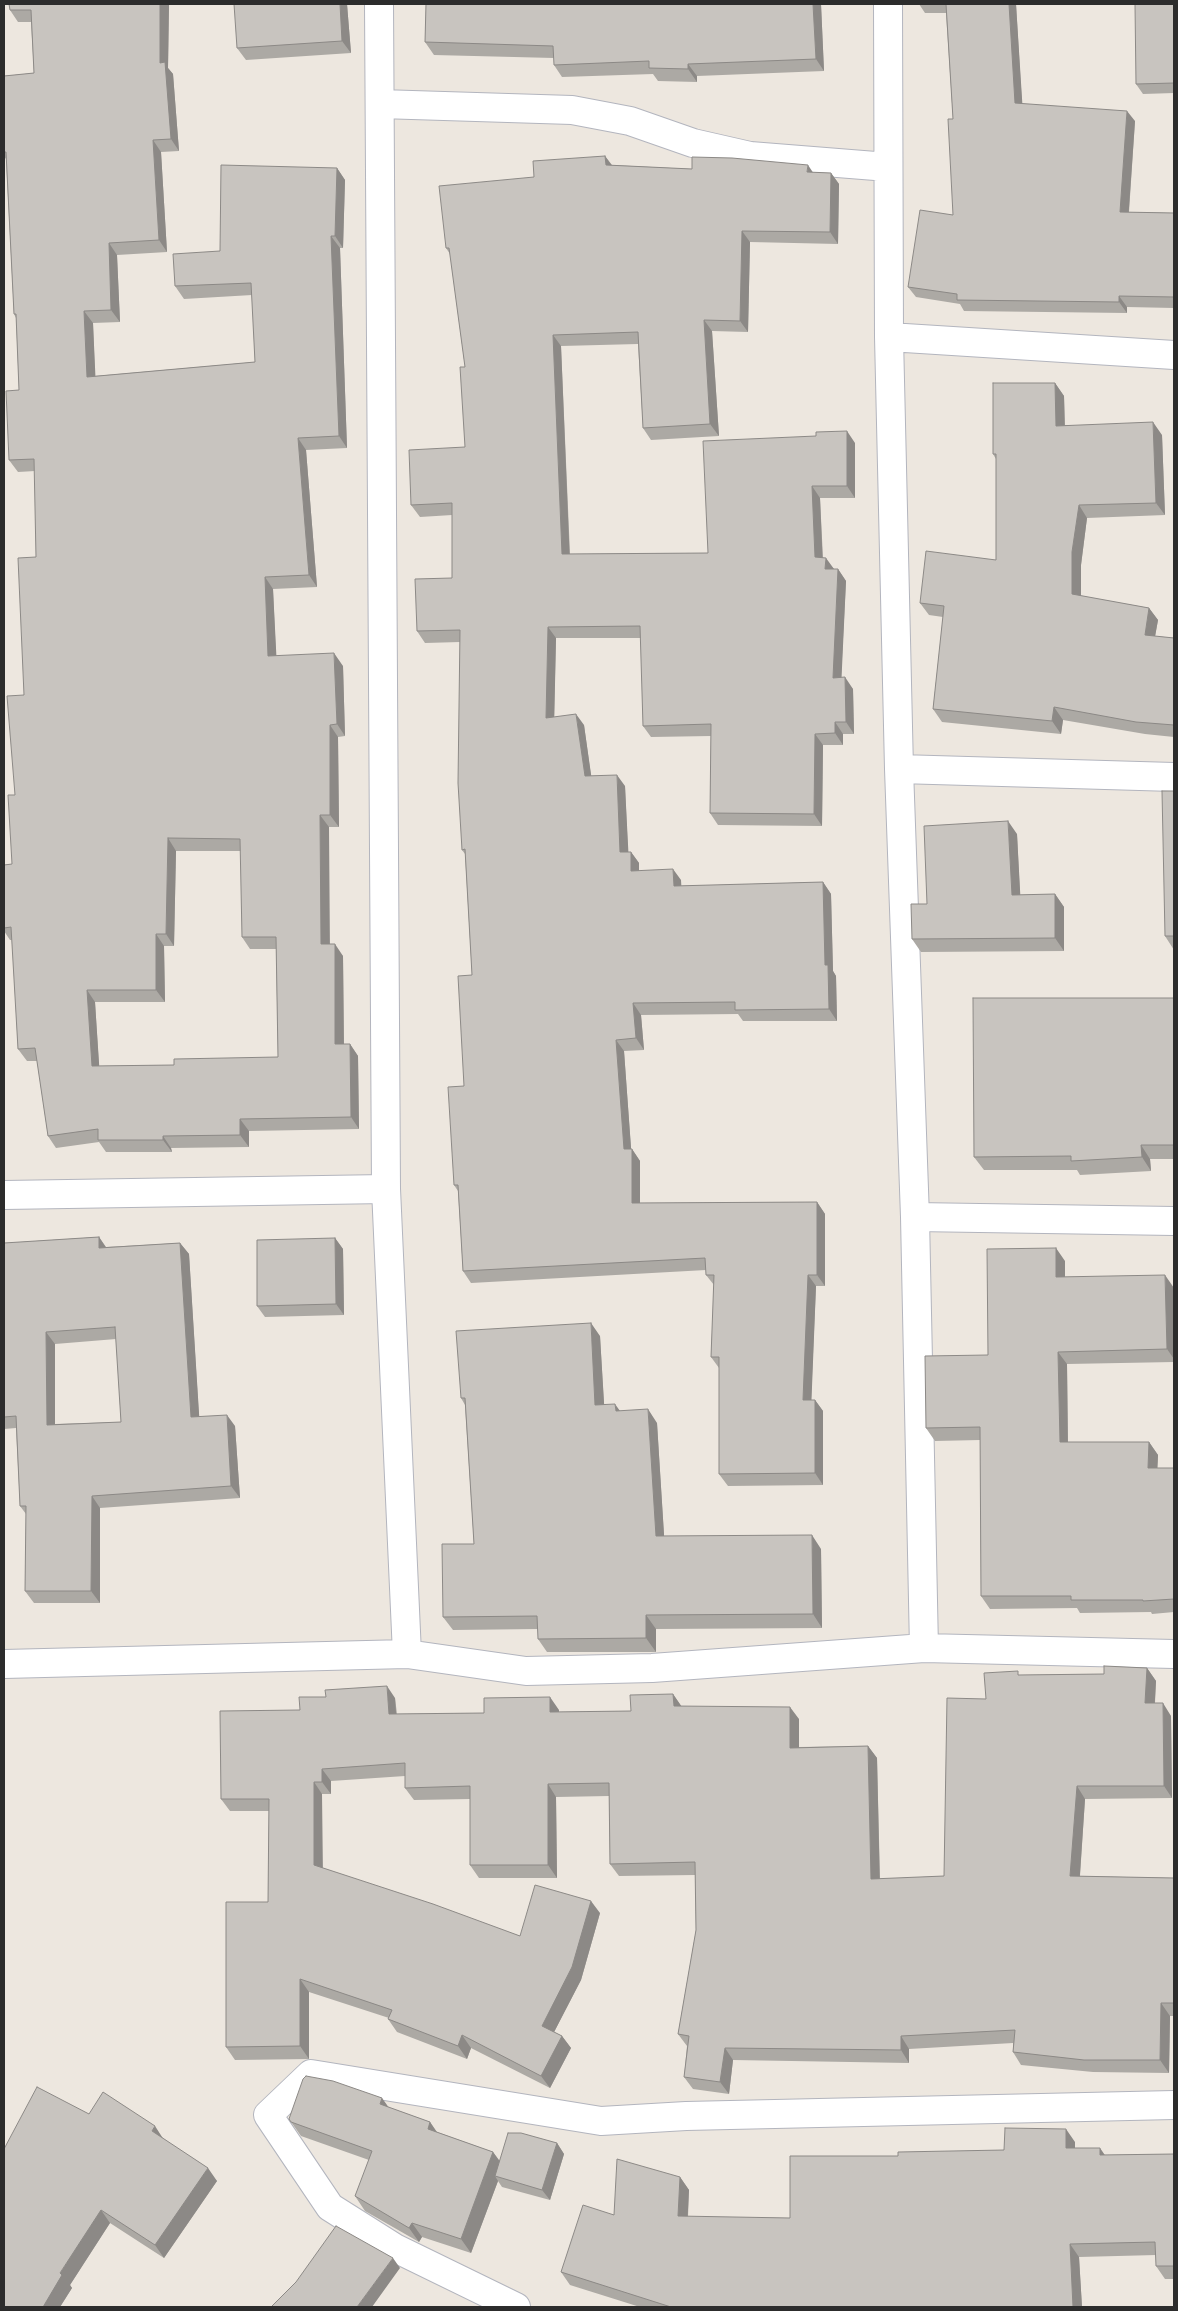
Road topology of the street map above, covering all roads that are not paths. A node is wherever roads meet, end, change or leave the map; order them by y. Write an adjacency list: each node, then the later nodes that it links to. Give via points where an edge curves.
1 (378, 4): 3 (street)
2 (888, 4): 4 (street)
3 (380, 104): 4 (street, via 572,110 630,121 694,143 750,156); 9 (street)
4 (888, 167): 5 (street)
5 (889, 337): 6 (street); 7 (street)
6 (1174, 355)
7 (899, 769): 8 (street); 11 (street)
8 (1174, 777)
9 (386, 1189): 10 (street); 14 (street)
10 (4, 1195)
11 (915, 1217): 12 (street); 13 (street)
12 (1174, 1221)
13 (924, 1648): 14 (street, via 652,1668 526,1671); 15 (street)
14 (407, 1654): 16 (street)
15 (1174, 1654)
16 (4, 1664)
17 (1174, 2105): 18 (street, via 686,2116 601,2121 311,2074 268,2115 330,2207 395,2248)
18 (516, 2307)

